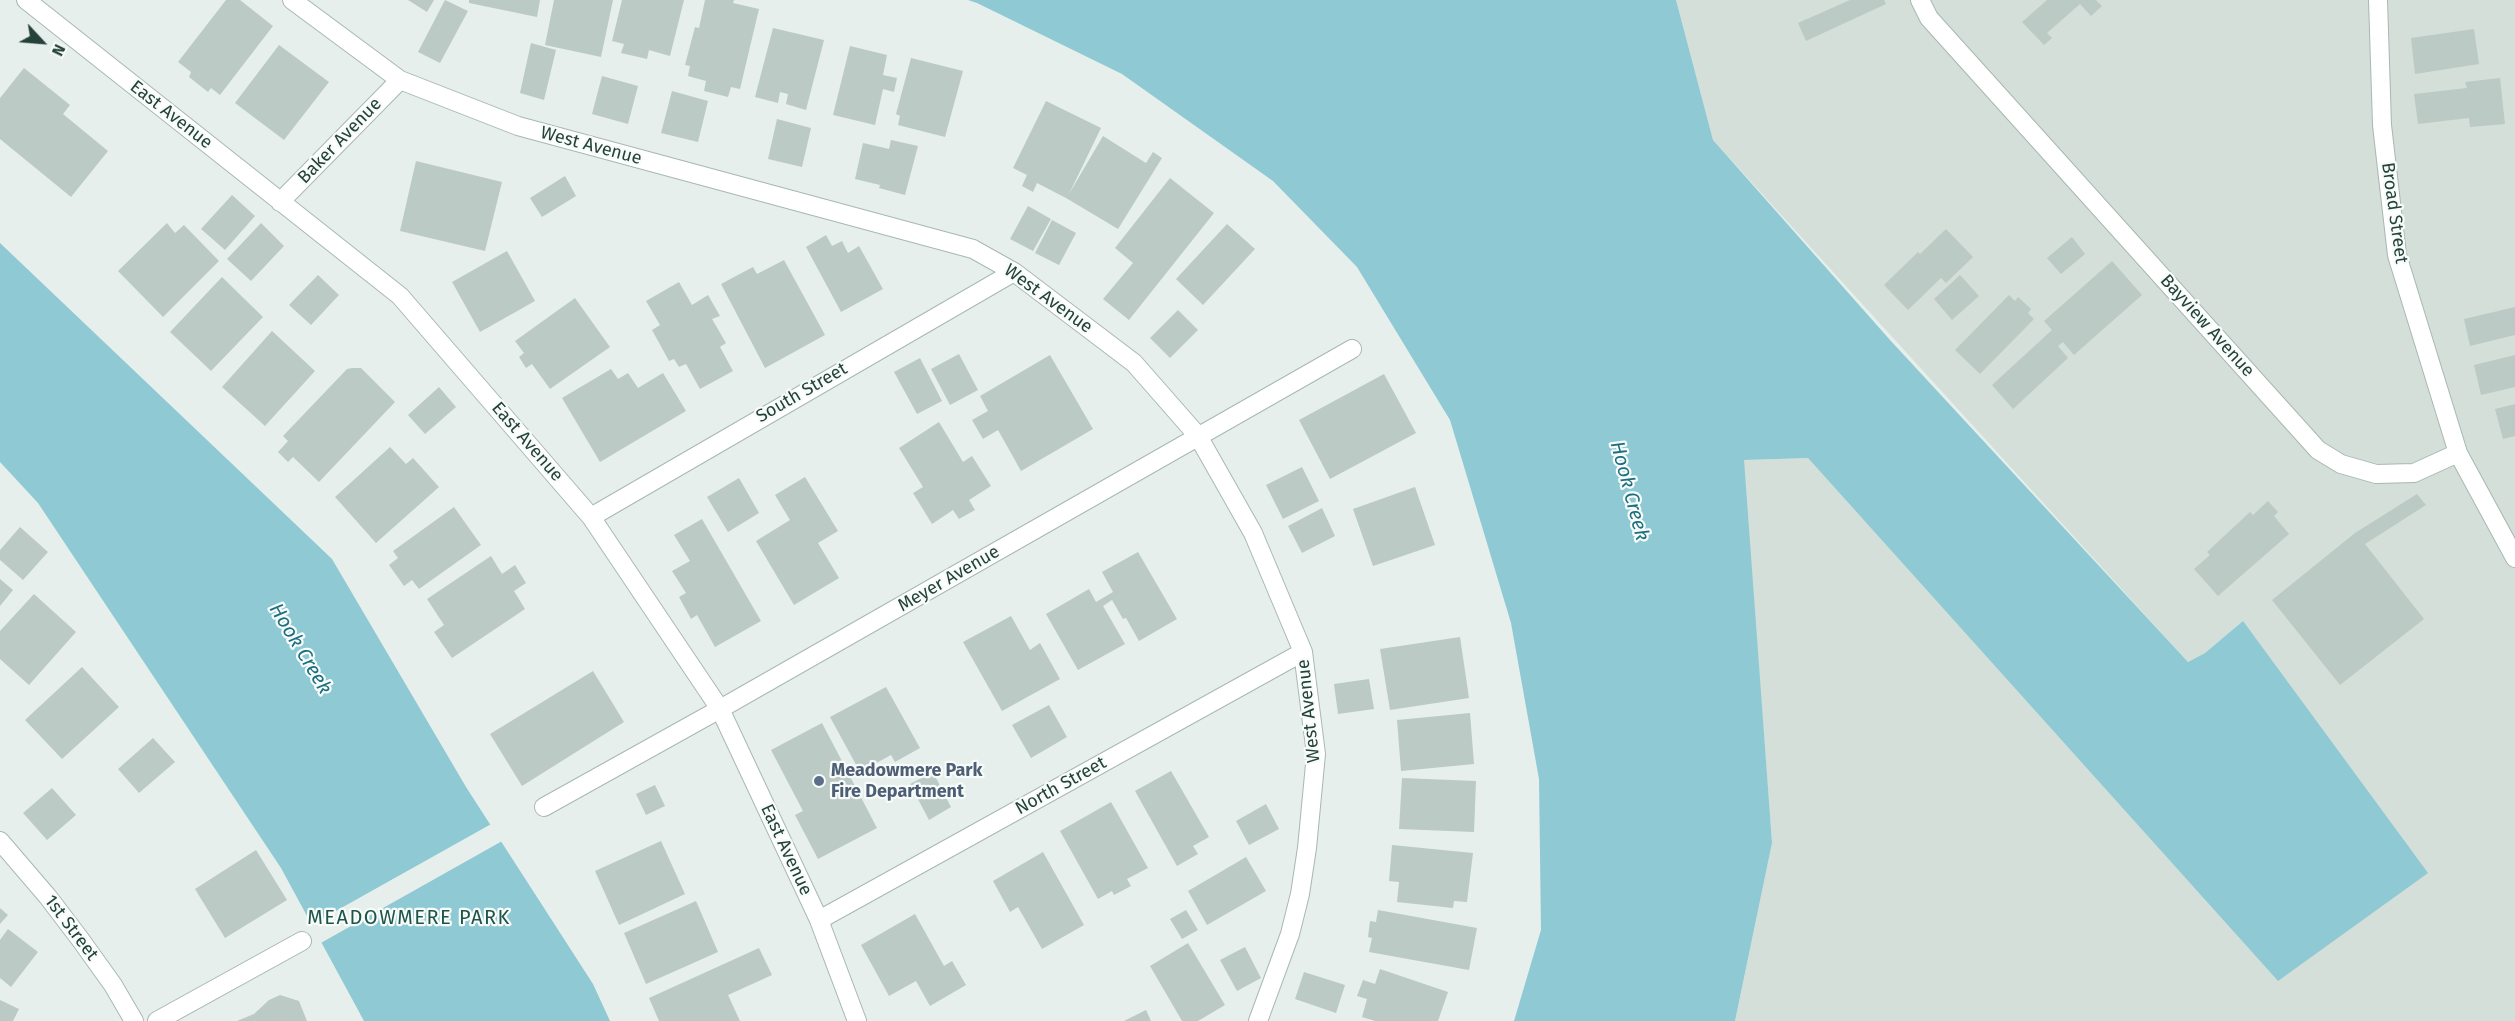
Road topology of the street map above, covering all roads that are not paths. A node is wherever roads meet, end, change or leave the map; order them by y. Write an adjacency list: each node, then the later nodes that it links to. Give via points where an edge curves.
1 (26, 0): 6 (street, East Avenue)
2 (292, 0): 5 (street, West Avenue)
3 (1920, 0): 10 (street, Bayview Avenue, via 1929,18 2318,450 2341,464 2376,474 2414,473)
4 (2378, 0): 10 (street, Broad Street, via 2382,125 2397,255)
5 (400, 80): 6 (street, Baker Avenue); 7 (street, West Avenue, via 519,126 973,249)
6 (280, 202): 11 (street, East Avenue, via 400,296)
7 (1014, 272): 9 (street, West Avenue, via 1134,363); 11 (street, South Street)
8 (1352, 349): 9 (street, Meyer Avenue)
9 (1198, 436): 13 (street, West Avenue, via 1253,533); 14 (street, Meyer Avenue)
10 (2458, 453): 12 (street)
11 (591, 517): 14 (street, East Avenue)
12 (2515, 558)
13 (1303, 652): 17 (street, North Street); 22 (street, West Avenue, via 1316,754 1307,848 1290,934)
14 (720, 709): 15 (street, Meyer Avenue); 17 (street, East Avenue)
15 (544, 807)
16 (0, 841): 19 (street, 1st Street, via 74,931)
17 (819, 920): 21 (street, East Avenue)
18 (302, 942): 20 (street)
19 (134, 1021)
20 (157, 1021)
21 (857, 1021)
22 (1258, 1021)

